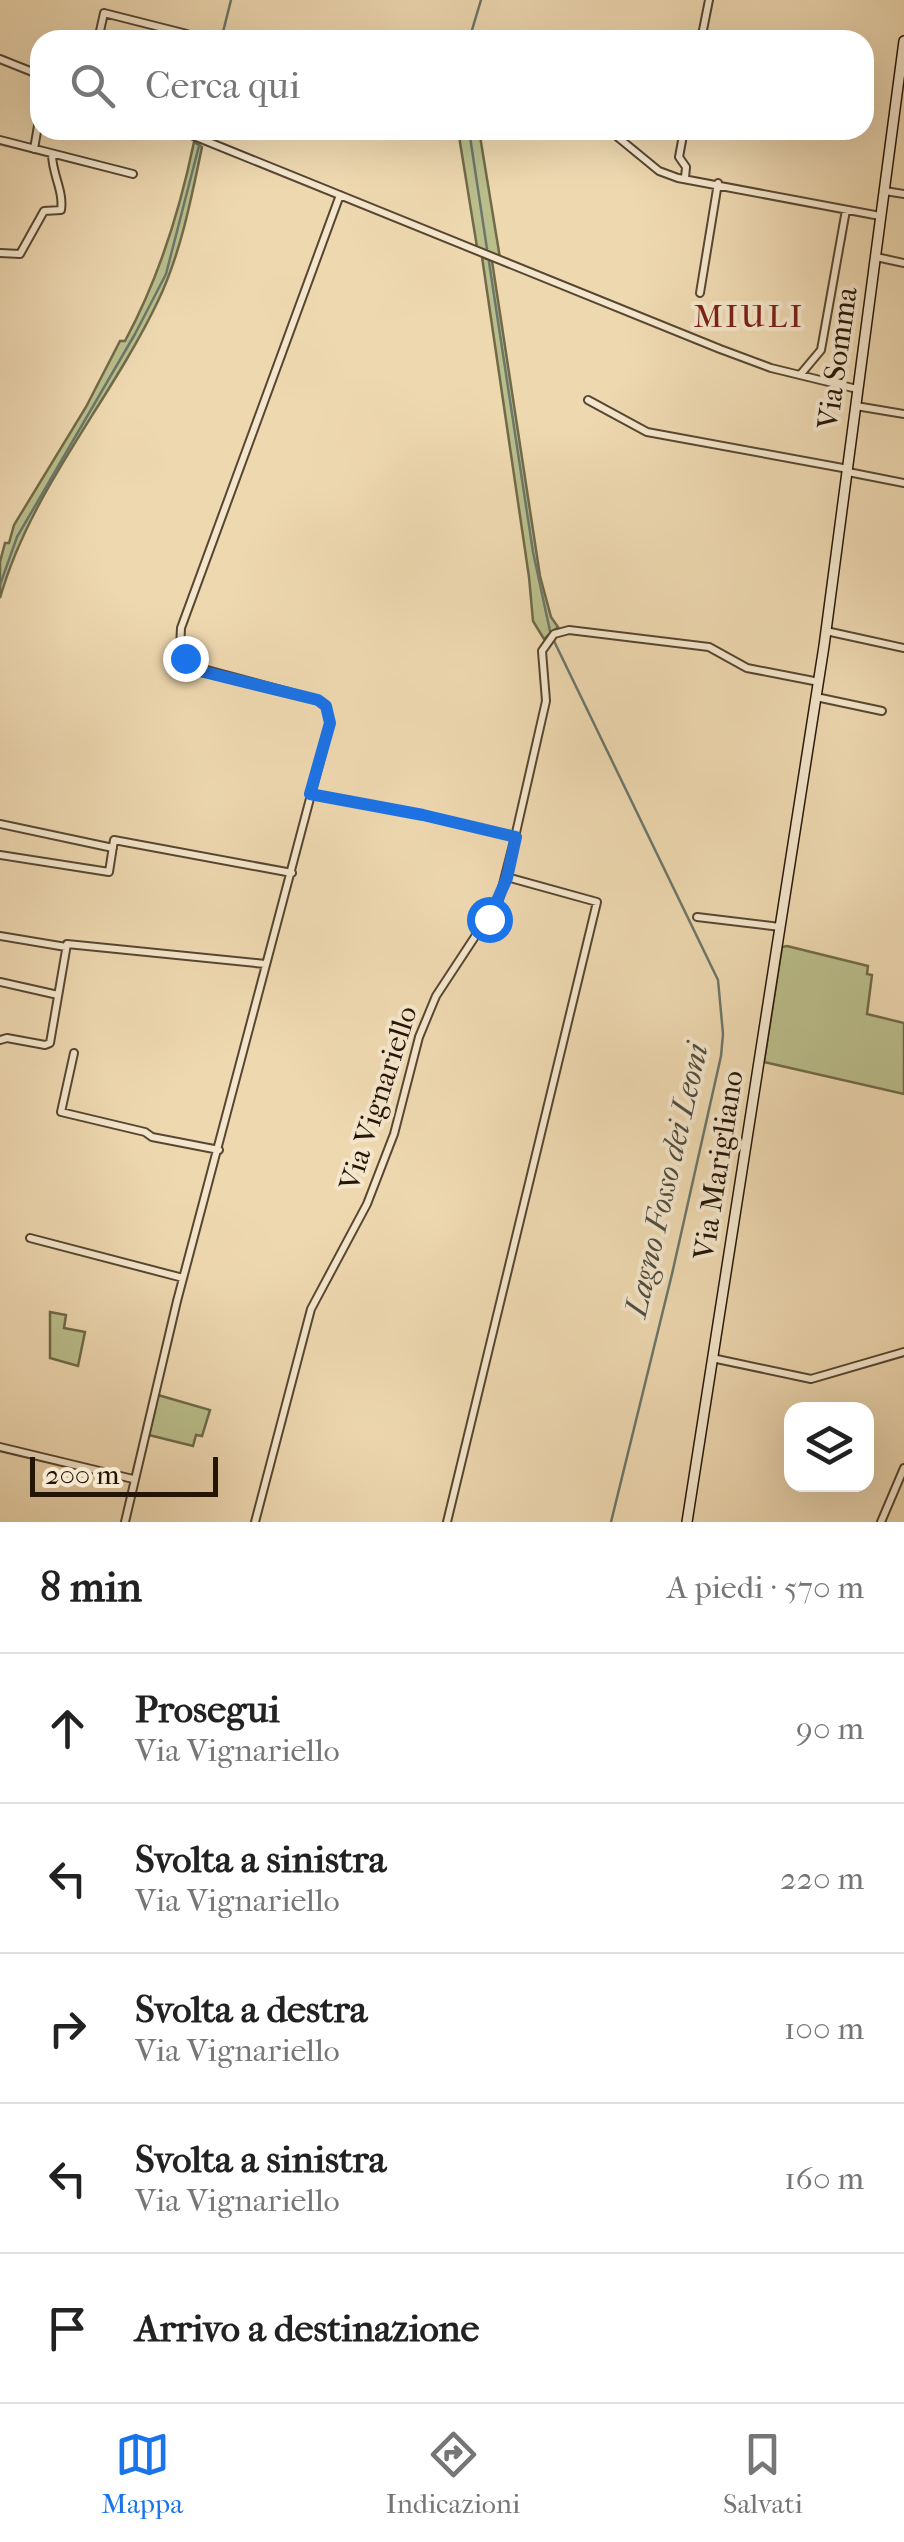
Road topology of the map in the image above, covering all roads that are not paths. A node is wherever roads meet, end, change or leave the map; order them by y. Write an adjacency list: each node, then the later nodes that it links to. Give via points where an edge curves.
1 (709, 0): 4 (street)
2 (100, 30): 3 (street, via 104,13)
3 (171, 30)
4 (703, 30)
5 (904, 41): 8 (street, Via Somma)
6 (0, 59): 7 (street)
7 (30, 71)
8 (901, 90): 19 (street, Via Somma)
9 (0, 140): 14 (street)
10 (36, 140): 14 (street)
11 (204, 140): 21 (street)
12 (620, 140): 17 (street, via 659,171)
13 (682, 140): 17 (street, via 678,157)
14 (34, 149): 15 (street)
15 (52, 154): 16 (street); 24 (street, via 61,210 44,211 20,254)
16 (134, 174)
17 (685, 178): 18 (street)
18 (718, 183): 22 (street); 27 (street)
19 (885, 191): 20 (street); 23 (street, Via Somma)
20 (904, 194)
21 (340, 195): 28 (street); 40 (street, via 180,628 180,648 200,671 326,706 330,723)
22 (846, 210): 23 (street); 28 (street, via 821,350)
23 (882, 216): 25 (street, Via Somma)
24 (0, 253)
25 (876, 257): 26 (street); 29 (street, Via Somma)
26 (904, 263)
27 (700, 293)
28 (800, 376): 29 (street)
29 (858, 389): 31 (street, Via Somma)
30 (588, 400): 33 (street, via 641,430)
31 (856, 406): 32 (street); 33 (street, Via Somma)
32 (904, 414)
33 (848, 470): 34 (street); 35 (street, Via Somma)
34 (904, 483)
35 (826, 630): 36 (street); 37 (street, Via Somma)
36 (904, 648)
37 (819, 682): 38 (street, Via Marigliano); 42 (street, Via Vignariello, via 747,668 716,649 689,644 569,630 549,639 541,657 546,702)
38 (816, 697): 39 (street); 48 (street, Via Marigliano)
39 (882, 711)
40 (310, 794): 42 (street); 45 (street)
41 (0, 824): 43 (street)
42 (516, 837): 46 (street, Via Vignariello)
43 (113, 848): 44 (street, via 109,872); 45 (street, via 114,840)
44 (0, 855)
45 (292, 873): 51 (street)
46 (507, 878): 65 (street, Via Vignariello, via 496,908 436,996 378,1179 311,1309); 66 (street, via 598,902)
47 (697, 917): 48 (street)
48 (780, 927): 60 (street, Via Marigliano)
49 (0, 936): 50 (street)
50 (66, 947): 51 (street, via 99,944); 53 (street)
51 (265, 964): 56 (street)
52 (0, 982): 53 (street)
53 (58, 994): 54 (street, via 48,1045)
54 (0, 1040)
55 (74, 1053): 56 (street, via 62,1112)
56 (219, 1150): 58 (street)
57 (30, 1238): 58 (street)
58 (183, 1278): 63 (street)
59 (904, 1352): 60 (street, via 811,1378)
60 (712, 1358): 67 (street, Via Marigliano)
61 (0, 1447): 63 (street)
62 (904, 1468): 68 (street)
63 (133, 1478): 64 (street)
64 (125, 1522)
65 (254, 1522)
66 (447, 1522)
67 (686, 1522)
68 (881, 1522)

